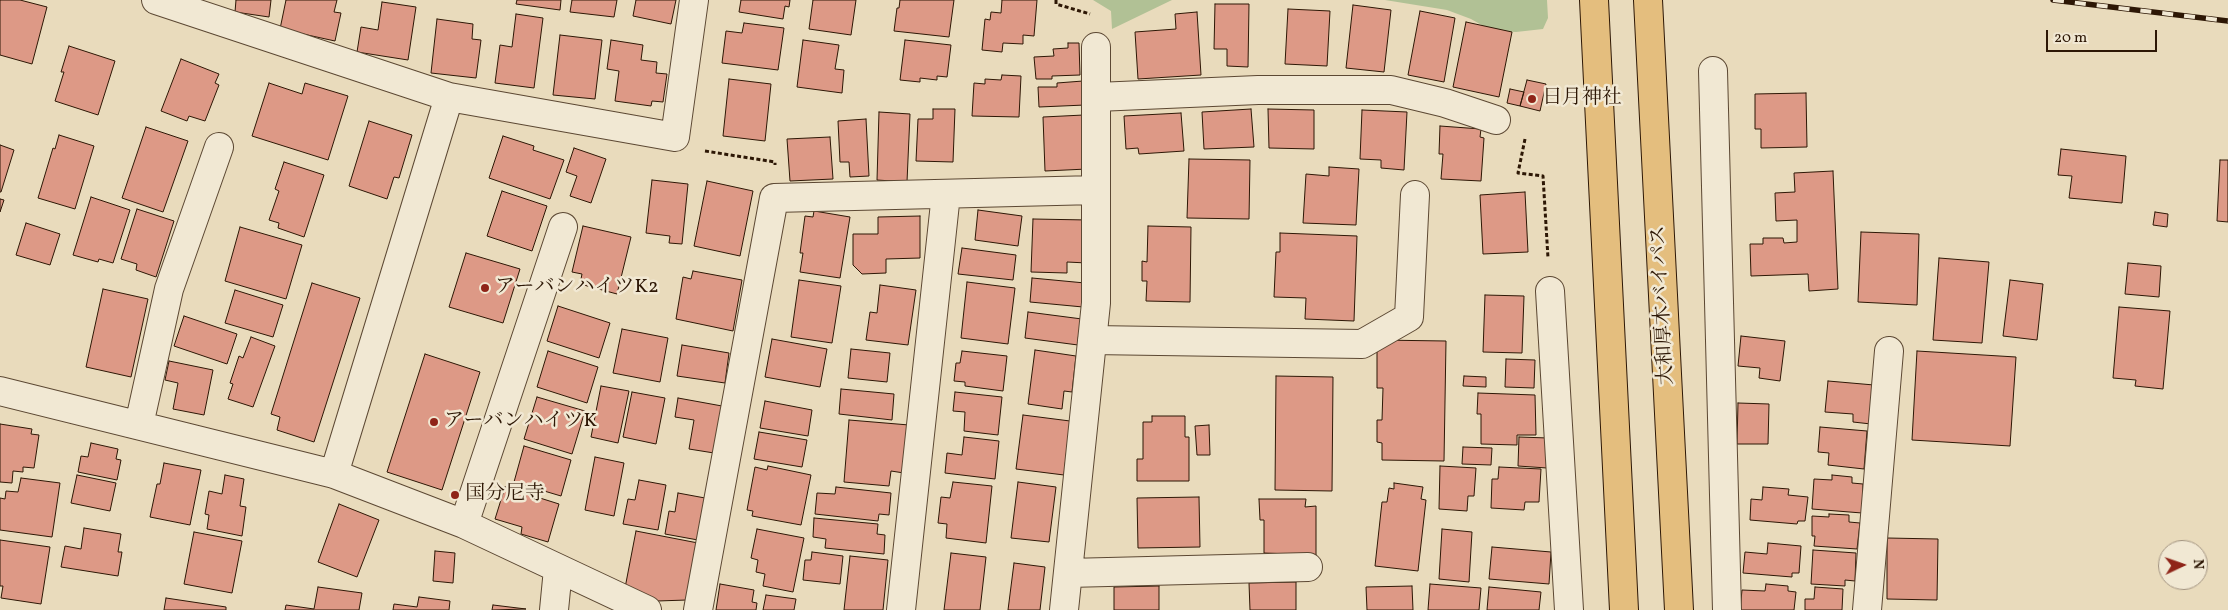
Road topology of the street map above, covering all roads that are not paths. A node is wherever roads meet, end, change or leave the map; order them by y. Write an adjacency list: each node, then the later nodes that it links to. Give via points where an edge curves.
1 (156, 0): 7 (street)
2 (694, 0): 7 (street, via 675,137)
3 (1594, 0): 31 (highway)
4 (1648, 0): 32 (highway, 大和厚木バイパス)
5 (1096, 47): 8 (street)
6 (1713, 71): 33 (street)
7 (449, 97): 20 (street)
8 (1097, 97): 9 (street, via 1258,90 1391,90); 11 (street)
9 (1496, 120)
10 (219, 147): 19 (street, via 169,289)
11 (1096, 190): 12 (street); 16 (street, via 1096,303)
12 (946, 194): 27 (street, via 774,198); 28 (street)
13 (1415, 195): 16 (street, via 1409,317 1362,344)
14 (563, 228): 21 (street)
15 (1550, 291): 30 (street)
16 (1092, 340): 24 (street)
17 (1889, 351): 34 (street)
18 (0, 390): 19 (street)
19 (139, 425): 20 (street)
20 (334, 474): 21 (street)
21 (464, 524): 23 (street)
22 (1308, 567): 24 (street)
23 (558, 568): 25 (street); 26 (street)
24 (1068, 573): 29 (street)
25 (554, 610)
26 (648, 610)
27 (698, 610)
28 (901, 610)
29 (1064, 610)
30 (1569, 610)
31 (1624, 610)
32 (1678, 610)
33 (1727, 610)
34 (1867, 610)

